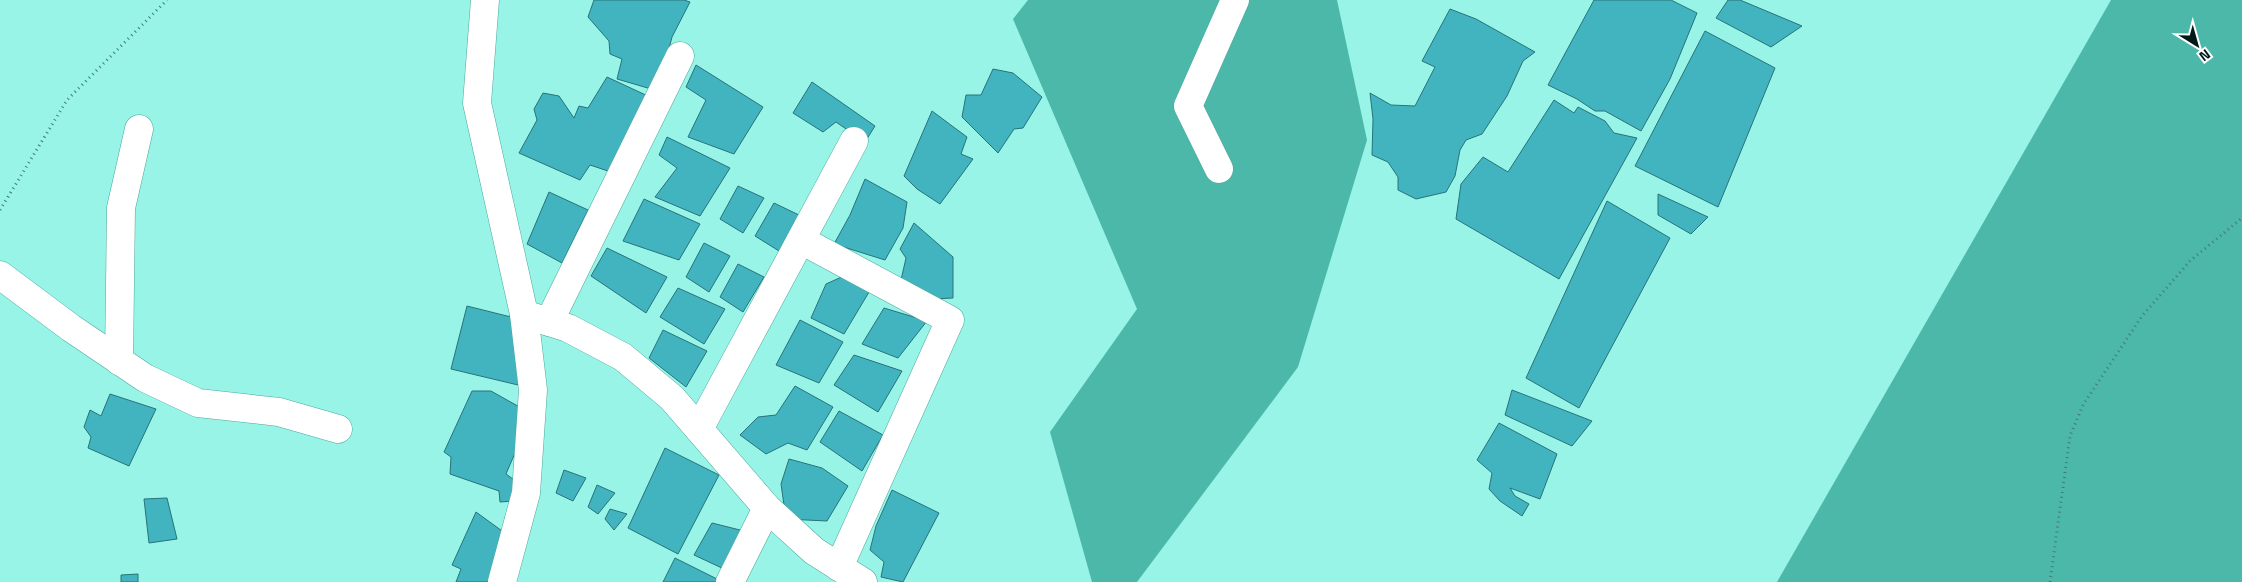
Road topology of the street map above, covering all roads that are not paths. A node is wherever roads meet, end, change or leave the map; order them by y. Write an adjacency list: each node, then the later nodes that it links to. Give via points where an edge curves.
1 (485, 0): 9 (street, via 477,103)
2 (1235, 0): 6 (street, via 1188,106)
3 (680, 56): 9 (street)
4 (139, 129): 10 (street, via 121,208)
5 (854, 141): 7 (street)
6 (1218, 169)
7 (801, 240): 12 (street); 14 (street, via 950,320)
8 (0, 275): 10 (street)
9 (536, 318): 12 (street, via 568,328 623,357 672,398); 15 (street, via 526,493)
10 (119, 360): 11 (street, via 144,378 198,403 279,412)
11 (338, 429)
12 (699, 429): 13 (street)
13 (767, 508): 14 (street, via 814,551); 16 (street)
14 (855, 578)
15 (502, 582)
16 (730, 582)

